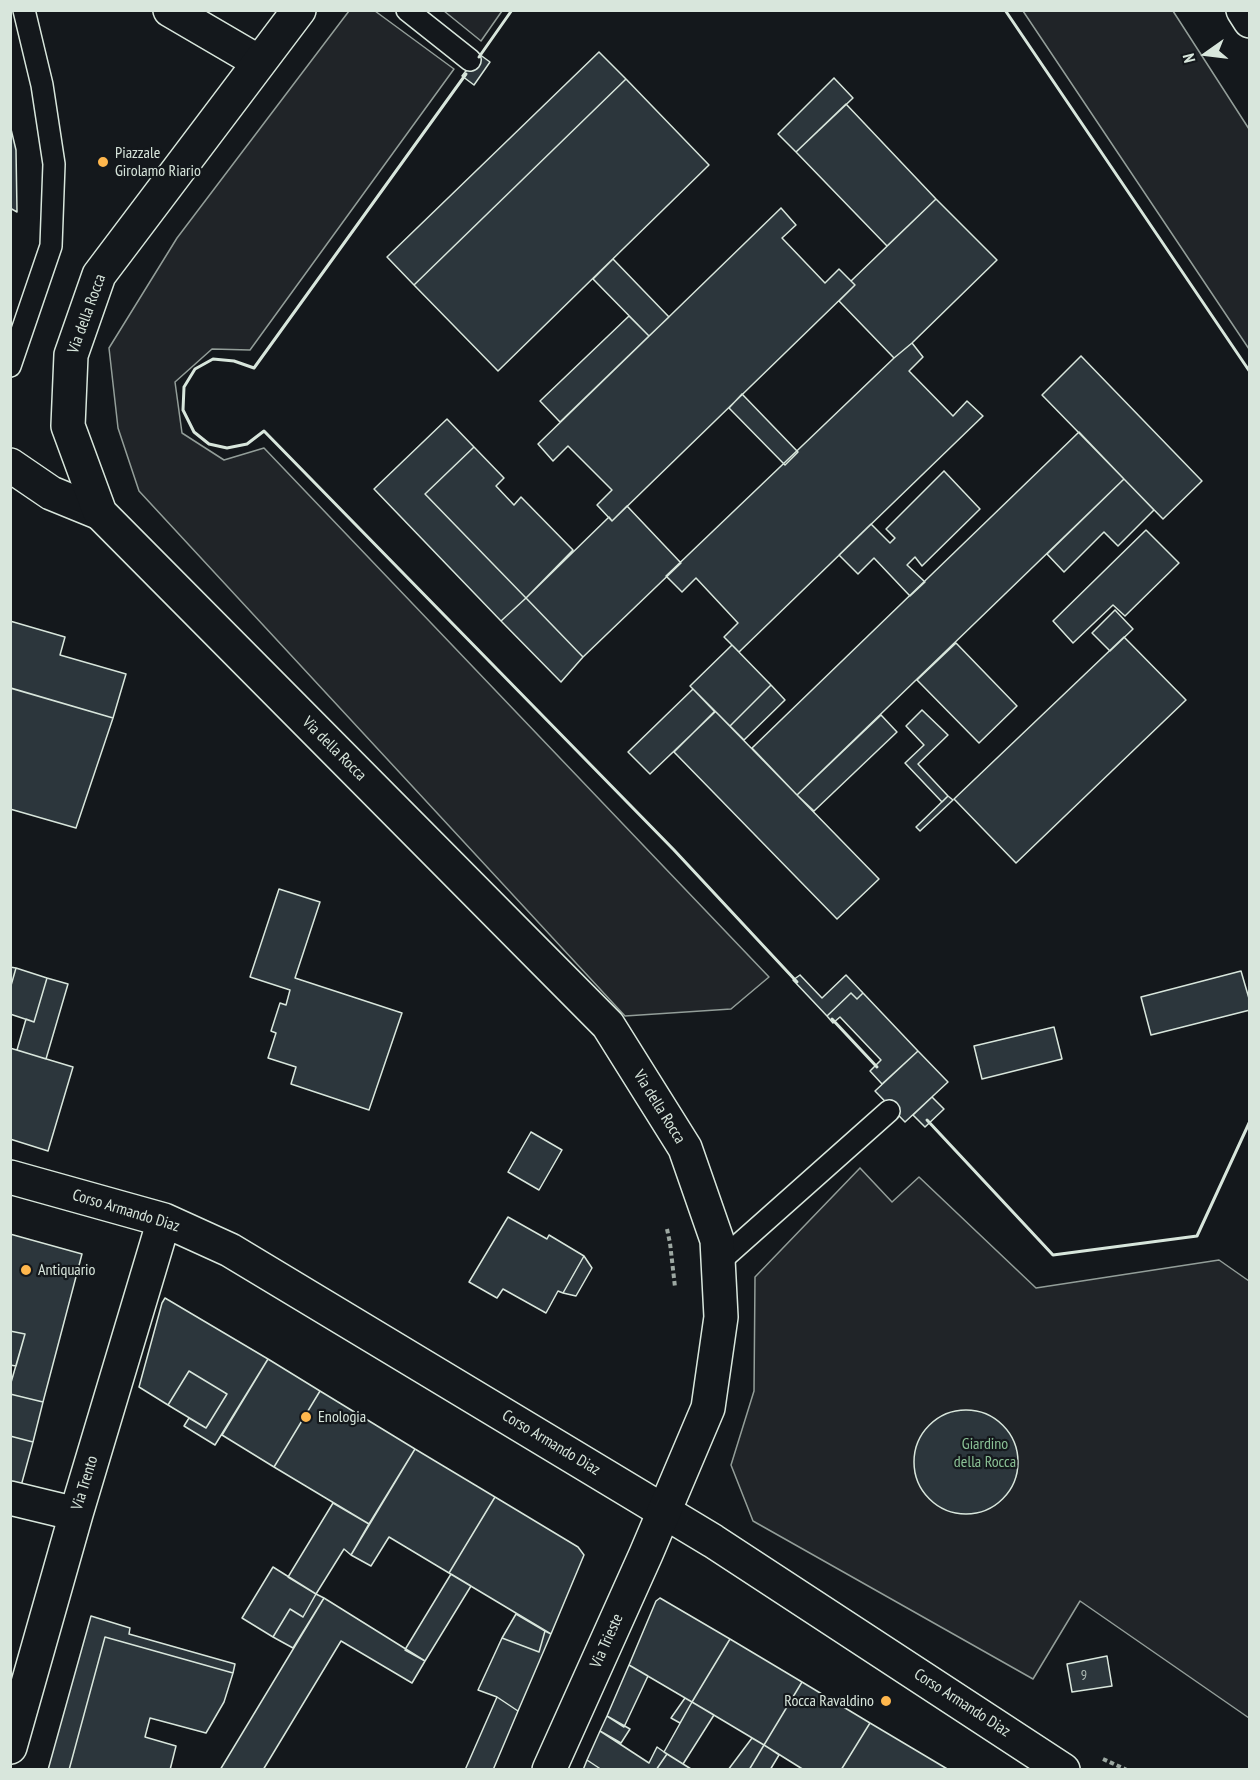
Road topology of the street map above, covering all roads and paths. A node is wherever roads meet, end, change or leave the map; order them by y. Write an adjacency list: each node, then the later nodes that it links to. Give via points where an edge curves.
1 (24, 10): 9 (lane, via 42,85 54,164 51,246)
2 (170, 10): 8 (main road)
3 (299, 10): 8 (main road, Via della Rocca)
4 (407, 10): 7 (lane)
5 (1243, 10): 6 (main road)
6 (1250, 21)
7 (470, 60)
8 (259, 62): 11 (main road, Via della Rocca, via 99,275 71,355 68,426)
9 (10, 366)
10 (10, 465): 11 (main road, via 51,493)
11 (100, 513): 16 (main road, Via della Rocca, via 608,1025 685,1148 717,1240)
12 (889, 1111): 16 (lane)
13 (10, 1177): 14 (main road, Corso Armando Diaz)
14 (164, 1220): 19 (main road, Corso Armando Diaz, via 230,1250); 20 (main road, Via Trento)
15 (664, 1220): 17 (path)
16 (718, 1263): 19 (main road, Via della Rocca, via 721,1317 708,1408)
17 (676, 1289)
18 (10, 1498): 20 (main road)
19 (664, 1512): 23 (main road, Via Trieste); 24 (main road, Corso Armando Diaz)
20 (76, 1514): 21 (main road, Via Trento)
21 (10, 1747)
22 (1098, 1764): 25 (path, via 1101,1758)
23 (549, 1770)
24 (1063, 1770)
25 (1127, 1770)

